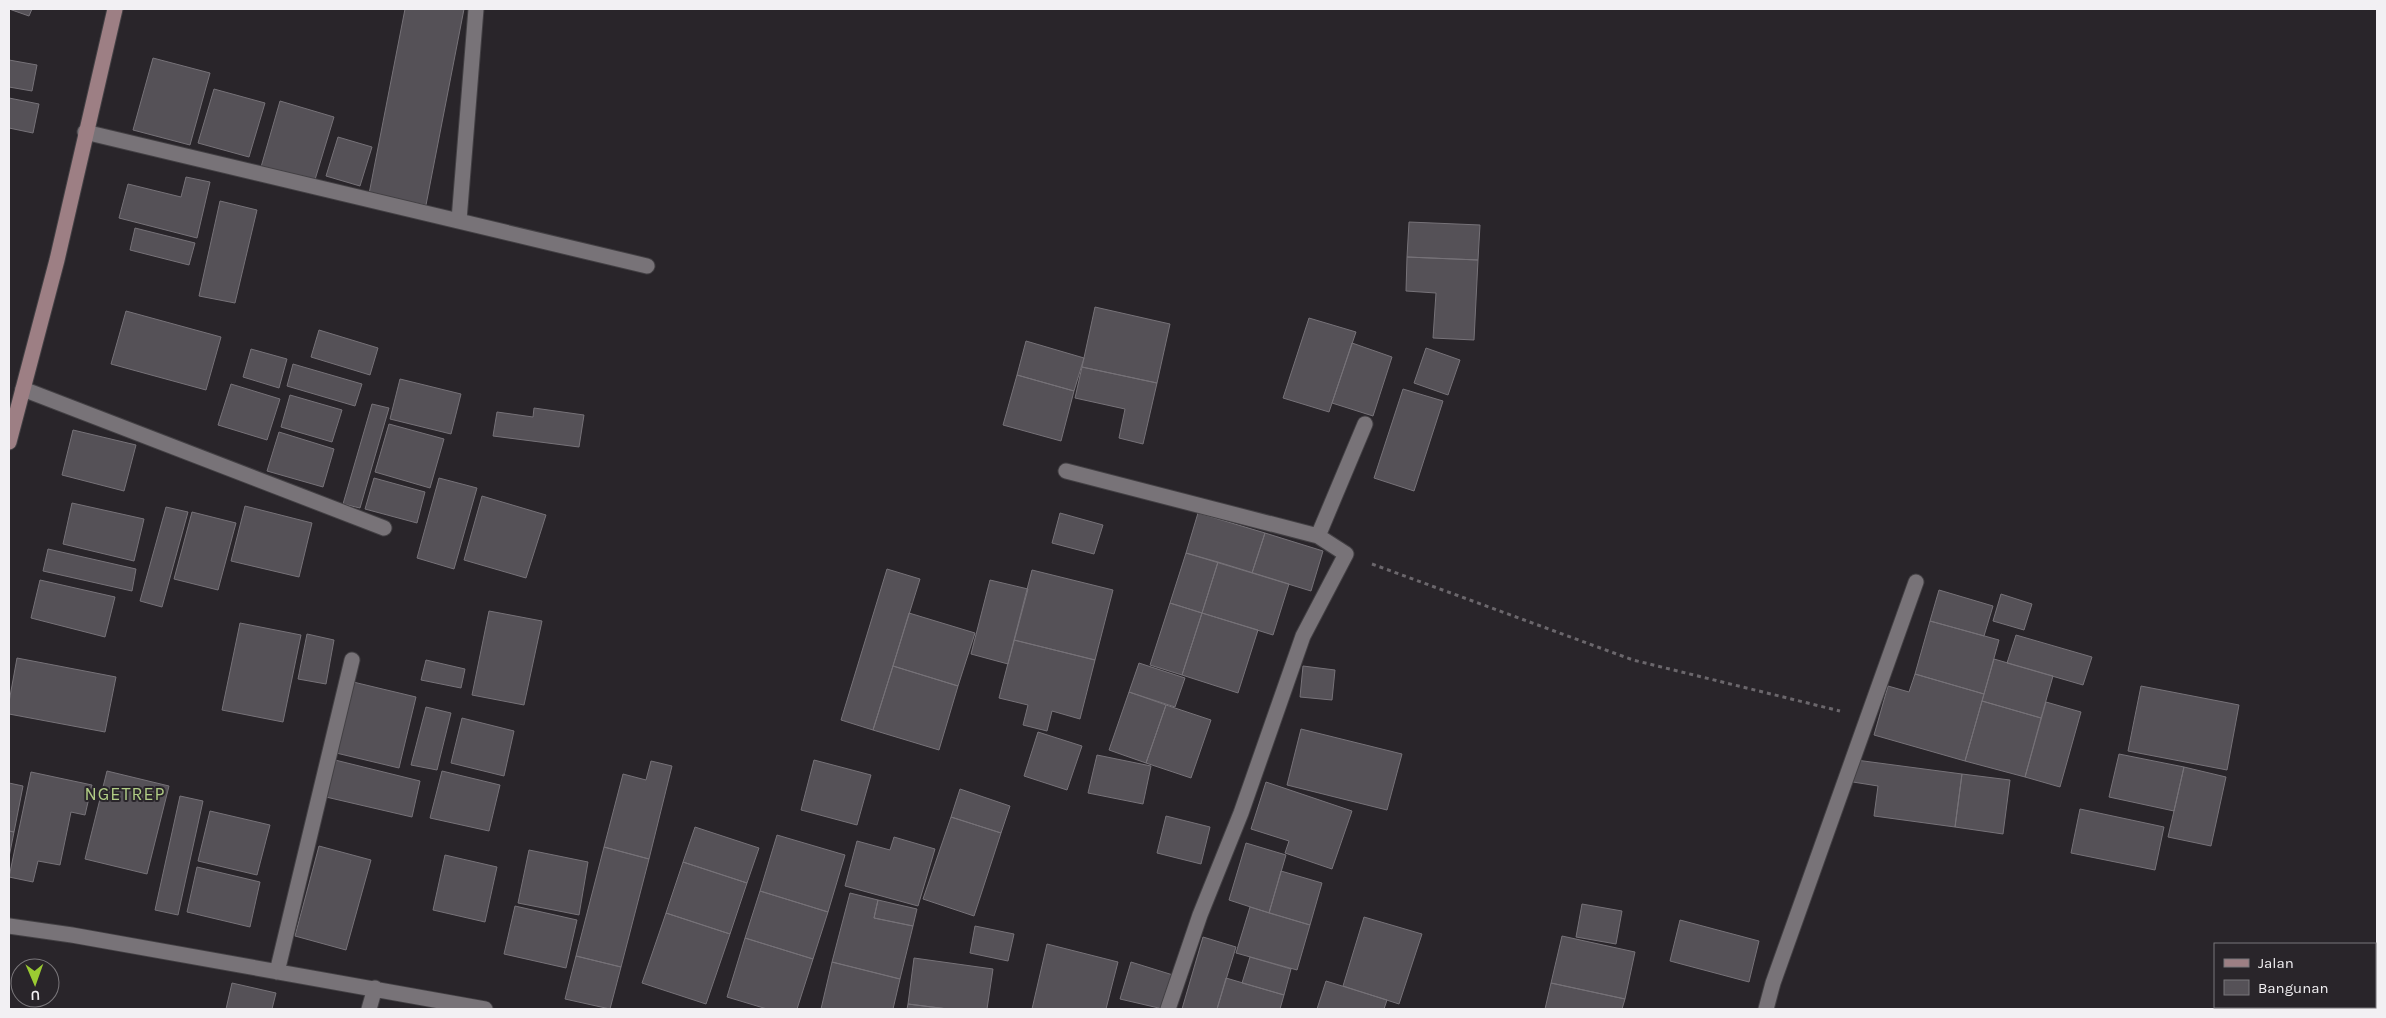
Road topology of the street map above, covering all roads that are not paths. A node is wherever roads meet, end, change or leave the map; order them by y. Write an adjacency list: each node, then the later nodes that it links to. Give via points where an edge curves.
1 (115, 9): 3 (street)
2 (476, 9): 4 (street)
3 (85, 132): 4 (street); 6 (street, via 57,260)
4 (459, 220): 5 (street)
5 (647, 266)
6 (23, 389): 8 (street); 10 (street)
7 (1365, 424): 11 (street)
8 (9, 442)
9 (1066, 472): 11 (street)
10 (384, 528)
11 (1318, 536): 19 (street, via 1346,554 1303,636)
12 (1916, 582): 20 (street)
13 (352, 660): 15 (street)
14 (9, 926): 15 (street)
15 (277, 972): 16 (street)
16 (375, 988): 17 (street); 18 (street)
17 (370, 1009)
18 (485, 1009)
19 (1168, 1009)
20 (1766, 1009)

